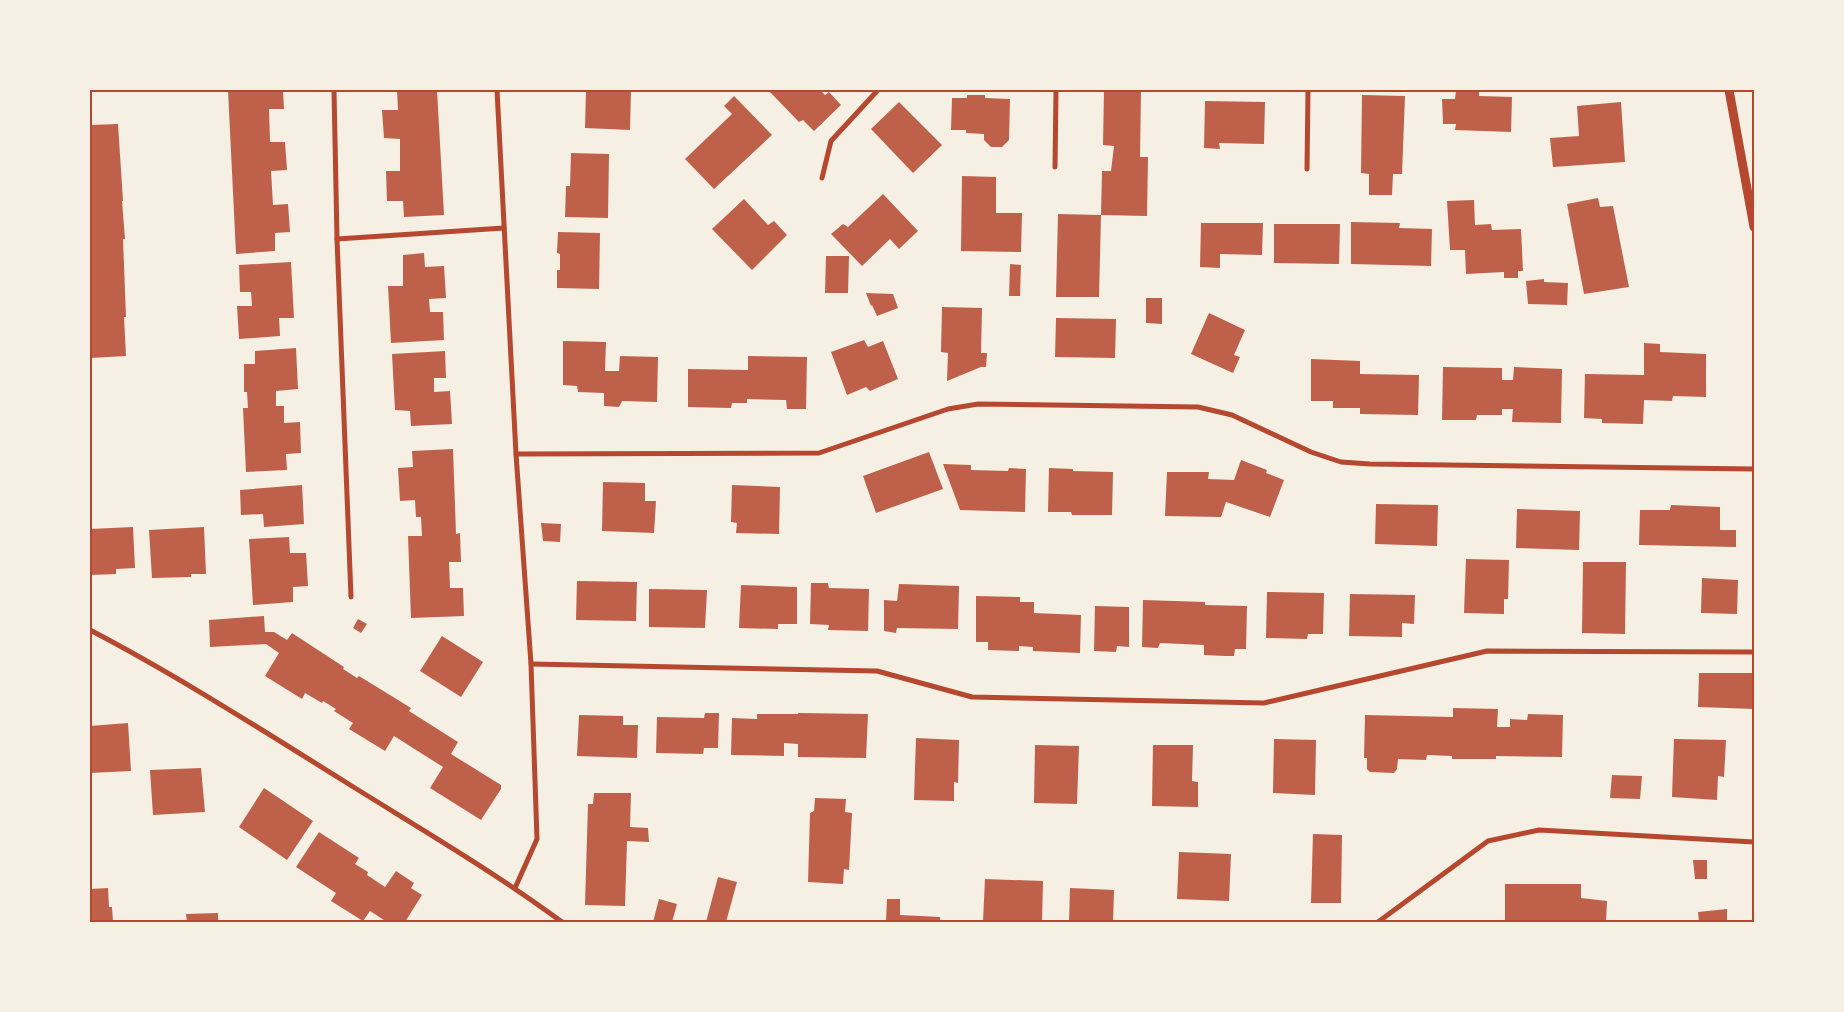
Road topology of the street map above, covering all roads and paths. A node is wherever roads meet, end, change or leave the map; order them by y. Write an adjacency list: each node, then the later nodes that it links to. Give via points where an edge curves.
1 (334, 90): 12 (street)
2 (497, 90): 11 (street)
3 (878, 90): 9 (street, via 831,141)
4 (1056, 90): 7 (street)
5 (1308, 90): 8 (street)
6 (1729, 90): 10 (street)
7 (1055, 167)
8 (1307, 169)
9 (822, 178)
10 (1754, 227)
11 (504, 228): 12 (street); 13 (street)
12 (337, 239): 15 (street)
13 (516, 454): 14 (street, via 819,453 948,409 978,404 1198,407 1232,415 1311,452 1341,462); 18 (street)
14 (1754, 469)
15 (351, 598)
16 (90, 630): 20 (street, via 248,721)
17 (1754, 652): 18 (street, via 1487,651 1264,703 972,697 877,672)
18 (531, 664): 20 (street, via 537,839)
19 (1754, 842): 22 (street, via 1539,830 1488,841)
20 (515, 888): 21 (street)
21 (562, 922)
22 (1378, 922)

